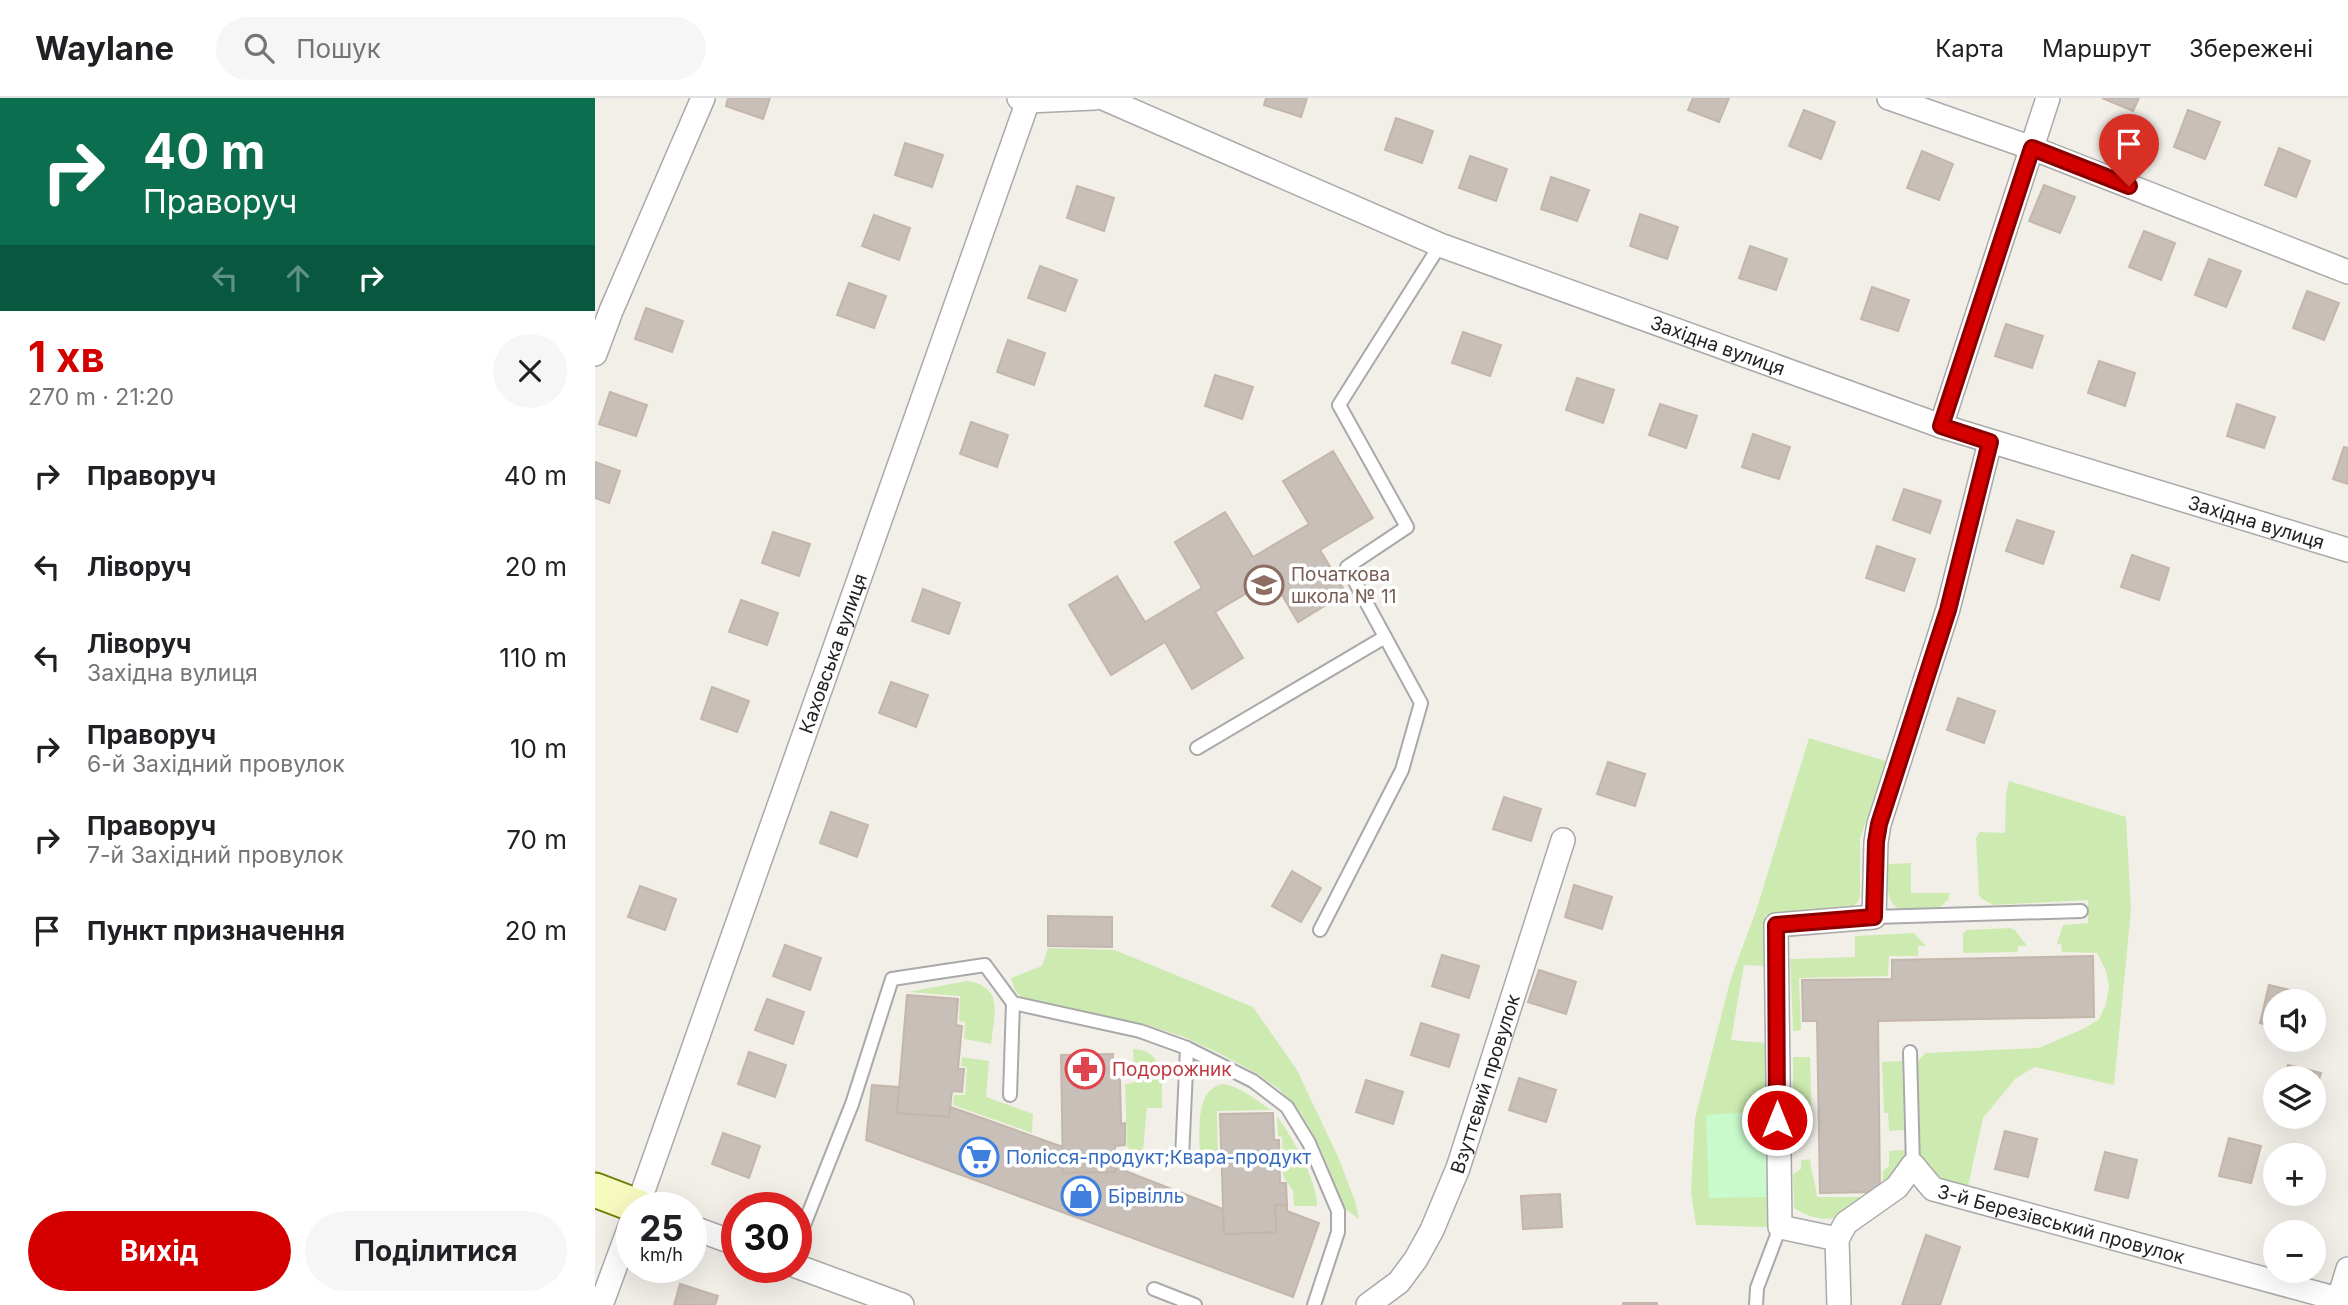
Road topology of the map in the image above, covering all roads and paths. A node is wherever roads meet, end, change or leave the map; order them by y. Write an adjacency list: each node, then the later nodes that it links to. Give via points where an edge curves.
1 (703, 98): 10 (street)
2 (1094, 98): 6 (street)
3 (1103, 98): 8 (street, Західна вулиця)
4 (1889, 98): 7 (street)
5 (2048, 98): 7 (street)
6 (1026, 99): 28 (street, Каховська вулиця)
7 (2032, 148): 9 (street); 12 (street)
8 (1440, 244): 12 (street, Західна вулиця); 15 (lane, via 1339,405 1407,527 1347,567)
9 (2348, 272)
10 (603, 308): 11 (street)
11 (595, 354)
12 (1941, 426): 13 (street, Західна вулиця)
13 (1990, 442): 14 (street, Західна вулиця); 19 (street, via 1948,610 1879,824)
14 (2348, 550)
15 (1385, 637): 16 (lane); 20 (lane, via 1421,703 1402,770)
16 (1197, 748)
17 (1563, 840): 42 (street, Взуттєвий провулок, via 1458,1168 1432,1230 1399,1282)
18 (2081, 911): 19 (lane)
19 (1874, 917): 31 (street, via 1776,925)
20 (1320, 930)
21 (1013, 1003): 22 (lane, via 1140,1031); 24 (lane); 30 (lane, via 985,965 891,979 852,1104)
22 (1187, 1048): 25 (lane); 41 (lane, via 1275,1096 1309,1143 1338,1211 1338,1232)
23 (1910, 1052): 26 (lane)
24 (1010, 1095)
25 (1182, 1158)
26 (1913, 1164): 32 (street, via 1897,1186 1846,1223); 37 (street, 3-й Березівський провулок, via 1933,1189)
27 (595, 1190): 29 (street)
28 (643, 1192)
29 (616, 1201)
30 (812, 1205)
31 (1780, 1227): 32 (street); 43 (lane, via 1756,1287)
32 (1837, 1239): 44 (street)
33 (616, 1265): 38 (street, Каховська вулиця)
34 (2348, 1269): 37 (street)
35 (812, 1272): 39 (street)
36 (1153, 1289): 40 (lane)
37 (2337, 1302)
38 (601, 1305)
39 (902, 1305)
40 (1195, 1305)
41 (1314, 1305)
42 (1368, 1305)
43 (1756, 1305)
44 (1839, 1305)

